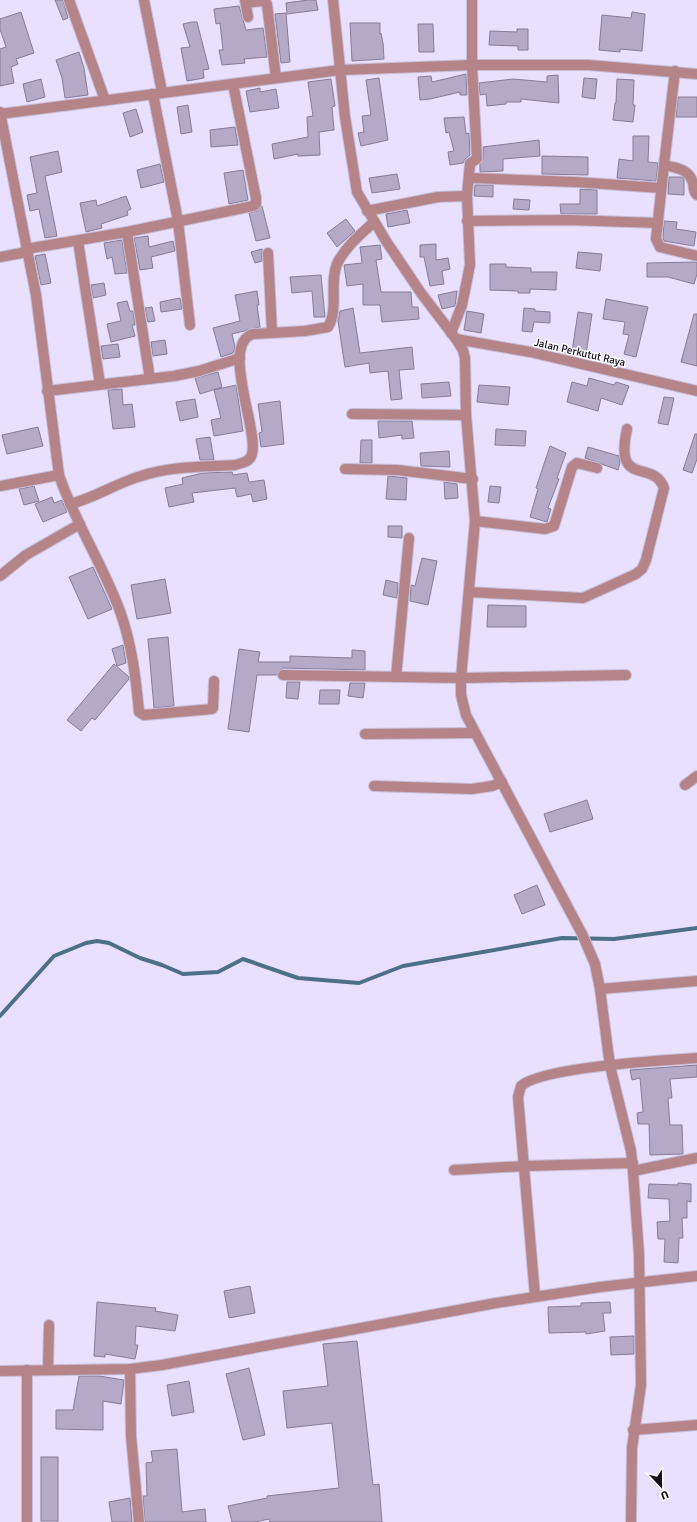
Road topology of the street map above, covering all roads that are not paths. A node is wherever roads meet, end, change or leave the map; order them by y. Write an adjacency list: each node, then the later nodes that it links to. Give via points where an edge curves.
1 (69, 0): 14 (street)
2 (144, 0): 13 (street)
3 (333, 0): 8 (street)
4 (472, 0): 7 (street)
5 (245, 2): 6 (street); 11 (street, via 263,1 267,4)
6 (248, 17)
7 (472, 65): 8 (street); 9 (street, via 588,65); 17 (street, via 478,159 470,163)
8 (340, 70): 11 (street); 21 (street, via 354,179 357,192)
9 (675, 71): 10 (street); 16 (street)
10 (697, 74)
11 (276, 78): 12 (street)
12 (233, 84): 13 (street); 22 (street, via 256,204 250,208)
13 (157, 93): 14 (street); 22 (street)
14 (105, 100): 15 (street)
15 (0, 113): 28 (street)
16 (664, 165): 18 (street); 19 (street, via 686,172)
17 (470, 178): 18 (street); 20 (street)
18 (661, 188): 25 (street)
19 (697, 195)
20 (467, 196): 21 (street, via 438,197); 23 (street)
21 (367, 211): 24 (street)
22 (178, 221): 26 (street); 32 (street)
23 (467, 221): 25 (street, via 569,220); 34 (street, via 470,265)
24 (374, 222): 33 (street, via 343,253 337,265 332,320 328,327); 34 (street)
25 (658, 223): 30 (street, via 658,246)
26 (127, 232): 27 (street); 36 (street)
27 (78, 241): 28 (street); 37 (street)
28 (27, 250): 31 (street); 38 (street, via 36,295)
29 (268, 253): 33 (street)
30 (697, 256)
31 (0, 257)
32 (190, 325)
33 (272, 332): 35 (street, via 248,336 240,348)
34 (454, 336): 39 (street, Jalan Perkutut Raya); 41 (street, via 465,358)
35 (240, 358): 36 (street, via 199,371); 48 (street, via 244,401 252,441 252,454 245,463 141,475)
36 (150, 379): 37 (street)
37 (100, 384): 38 (street)
38 (47, 391): 45 (street)
39 (697, 391)
40 (352, 414): 41 (street)
41 (466, 415): 46 (street)
42 (627, 429): 53 (street, via 623,450 625,460 630,467 657,477 664,488 642,569 618,584 583,598)
43 (597, 468): 49 (street, via 578,463 572,467 552,528)
44 (346, 469): 46 (street, via 397,470)
45 (59, 475): 47 (street); 48 (street)
46 (473, 479): 49 (street)
47 (0, 486)
48 (70, 504): 50 (street)
49 (476, 521): 53 (street)
50 (80, 524): 52 (street, via 26,555); 58 (street, via 121,613 132,659 140,715 212,709)
51 (409, 538): 56 (street)
52 (0, 576)
53 (469, 592): 57 (street)
54 (626, 675): 57 (street)
55 (283, 676): 56 (street)
56 (396, 677): 57 (street)
57 (461, 678): 59 (street, via 461,695)
58 (214, 681)
59 (474, 733): 60 (street); 62 (street)
60 (365, 734)
61 (697, 776): 63 (street)
62 (502, 782): 64 (street, via 472,789); 66 (street, via 582,934 590,951)
63 (685, 785)
64 (374, 786)
65 (697, 981): 66 (street)
66 (600, 989): 68 (street)
67 (697, 1058): 68 (street)
68 (610, 1066): 70 (street, via 550,1074 530,1080 521,1086 518,1097); 71 (street)
69 (697, 1158): 71 (street)
70 (525, 1166): 71 (street); 72 (street); 75 (street)
71 (633, 1167): 74 (street, via 640,1254)
72 (454, 1170)
73 (697, 1276): 74 (street)
74 (639, 1282): 75 (street); 82 (street, via 641,1385)
75 (535, 1296): 77 (street, via 187,1361)
76 (49, 1325): 79 (street)
77 (130, 1369): 79 (street); 84 (street, via 131,1436)
78 (27, 1370): 79 (street); 80 (street); 83 (street)
79 (48, 1370)
80 (0, 1371)
81 (697, 1425): 82 (street)
82 (633, 1430): 85 (street)
83 (28, 1522)
84 (139, 1522)
85 (631, 1522)

